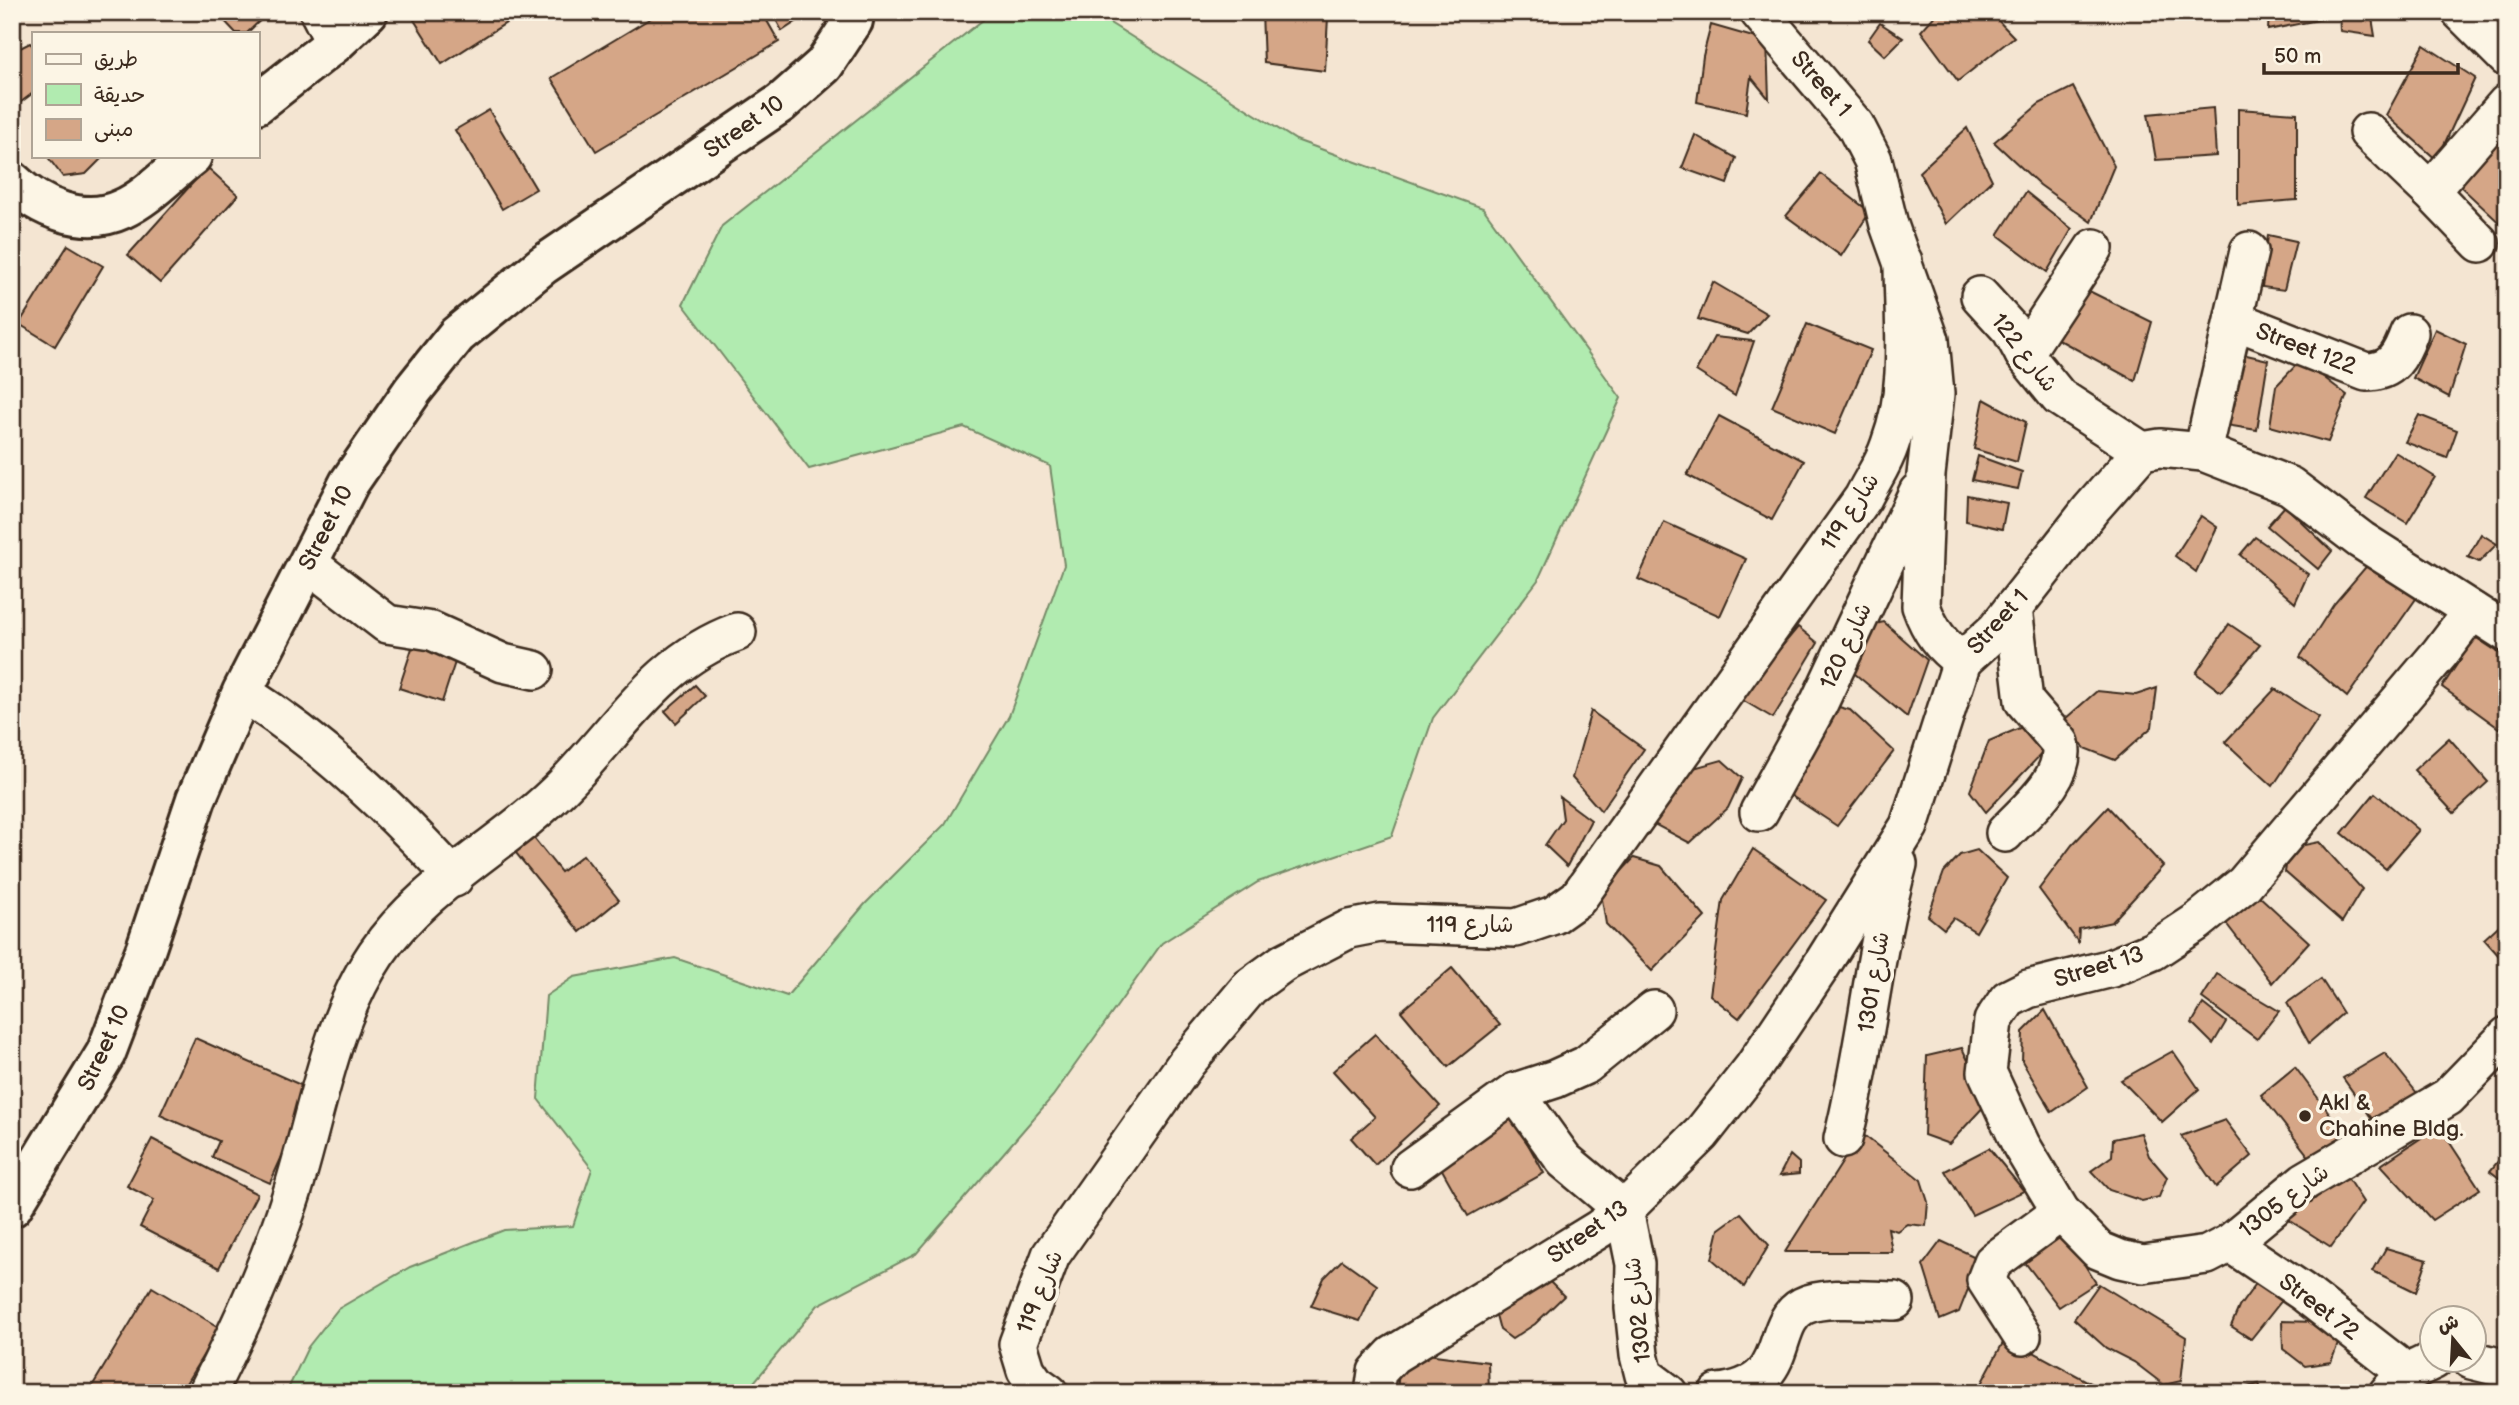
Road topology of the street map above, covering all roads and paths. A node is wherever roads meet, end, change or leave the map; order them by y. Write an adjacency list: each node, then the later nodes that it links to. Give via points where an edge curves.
1 (369, 12): 5 (main road)
2 (854, 12): 24 (main road, Street 10, via 853,21 824,65 781,103 543,265 457,335 349,483)
3 (1759, 12): 16 (street, Street 1, via 1855,125 1873,160)
4 (2461, 12): 6 (street)
5 (327, 28): 7 (main road)
6 (2507, 58)
7 (259, 102)
8 (2507, 103): 12 (street)
9 (2368, 132): 12 (street)
10 (188, 158): 11 (main road, via 123,209 103,215 78,216 57,210 30,199)
11 (12, 181)
12 (2430, 191): 13 (street)
13 (2480, 243)
14 (2094, 248): 20 (street)
15 (2249, 251): 18 (street)
16 (1903, 261): 23 (street, Street 1, via 1930,341 1935,394); 51 (street, شارع 119, via 1906,359 1891,444 1880,466 1832,543 1578,898 1554,915 1516,928 1380,923 1349,929 1283,962 1250,987 1186,1062 1051,1255 1018,1344 1026,1370)
17 (1980, 296): 20 (street, شارع 122, via 2011,330)
18 (2234, 320): 19 (street, Street 122, via 2367,372 2381,372 2394,363); 22 (street, Street 122)
19 (2409, 332)
20 (2024, 354): 21 (street, شارع 122, via 2059,397)
21 (2141, 451): 22 (street); 25 (street, Street 1)
22 (2203, 452): 26 (street, via 2290,486 2361,540)
23 (1926, 475): 29 (street, Street 1, via 1921,606 1937,639); 32 (street, شارع 120, via 1819,703)
24 (309, 564): 30 (street, via 387,624 432,631 503,663); 31 (main road, Street 10)
25 (2013, 608): 29 (street, Street 1); 34 (street, via 2024,701 2062,751 2046,790)
26 (2472, 611): 28 (street); 43 (street, Street 13, via 2244,884 2153,951 2008,999 1993,1021 1987,1072 2021,1145)
27 (737, 632): 35 (street, via 680,660 564,785)
28 (2507, 632)
29 (1962, 661): 33 (street, Street 13)
30 (534, 670)
31 (242, 692): 35 (street, via 289,722 337,762 402,821); 41 (main road, Street 10, via 196,799 106,1053)
32 (1759, 813)
33 (1909, 826): 39 (street, شارع 1301, via 1881,928 1867,1028); 42 (street, Street 13, via 1753,1068 1701,1134)
34 (2005, 833)
35 (454, 878): 50 (street, via 418,907 377,953 350,1002 276,1243)
36 (1654, 1010): 38 (street, via 1586,1065)
37 (2507, 1037): 44 (street, شارع 1305, via 2448,1097 2305,1181)
38 (1515, 1092): 40 (street); 42 (street, via 1564,1160)
39 (1843, 1139)
40 (1410, 1168)
41 (12, 1207)
42 (1623, 1210): 52 (street, Street 13, via 1393,1355 1377,1372); 53 (street, شارع 1302, via 1635,1264 1635,1317 1644,1375)
43 (2061, 1212): 44 (street, Street 13, via 2098,1250 2143,1264 2207,1255); 46 (street, via 1987,1271 1986,1280)
44 (2230, 1243): 49 (street, Street 72, via 2303,1292)
45 (1895, 1301): 54 (street, via 1823,1301 1802,1307 1787,1326 1769,1369 1754,1382)
46 (2022, 1336)
47 (2488, 1364): 48 (street)
48 (2507, 1369)
49 (2410, 1375)
50 (207, 1393)
51 (1049, 1393)
52 (1374, 1393)
53 (1668, 1393)
54 (1718, 1393)

